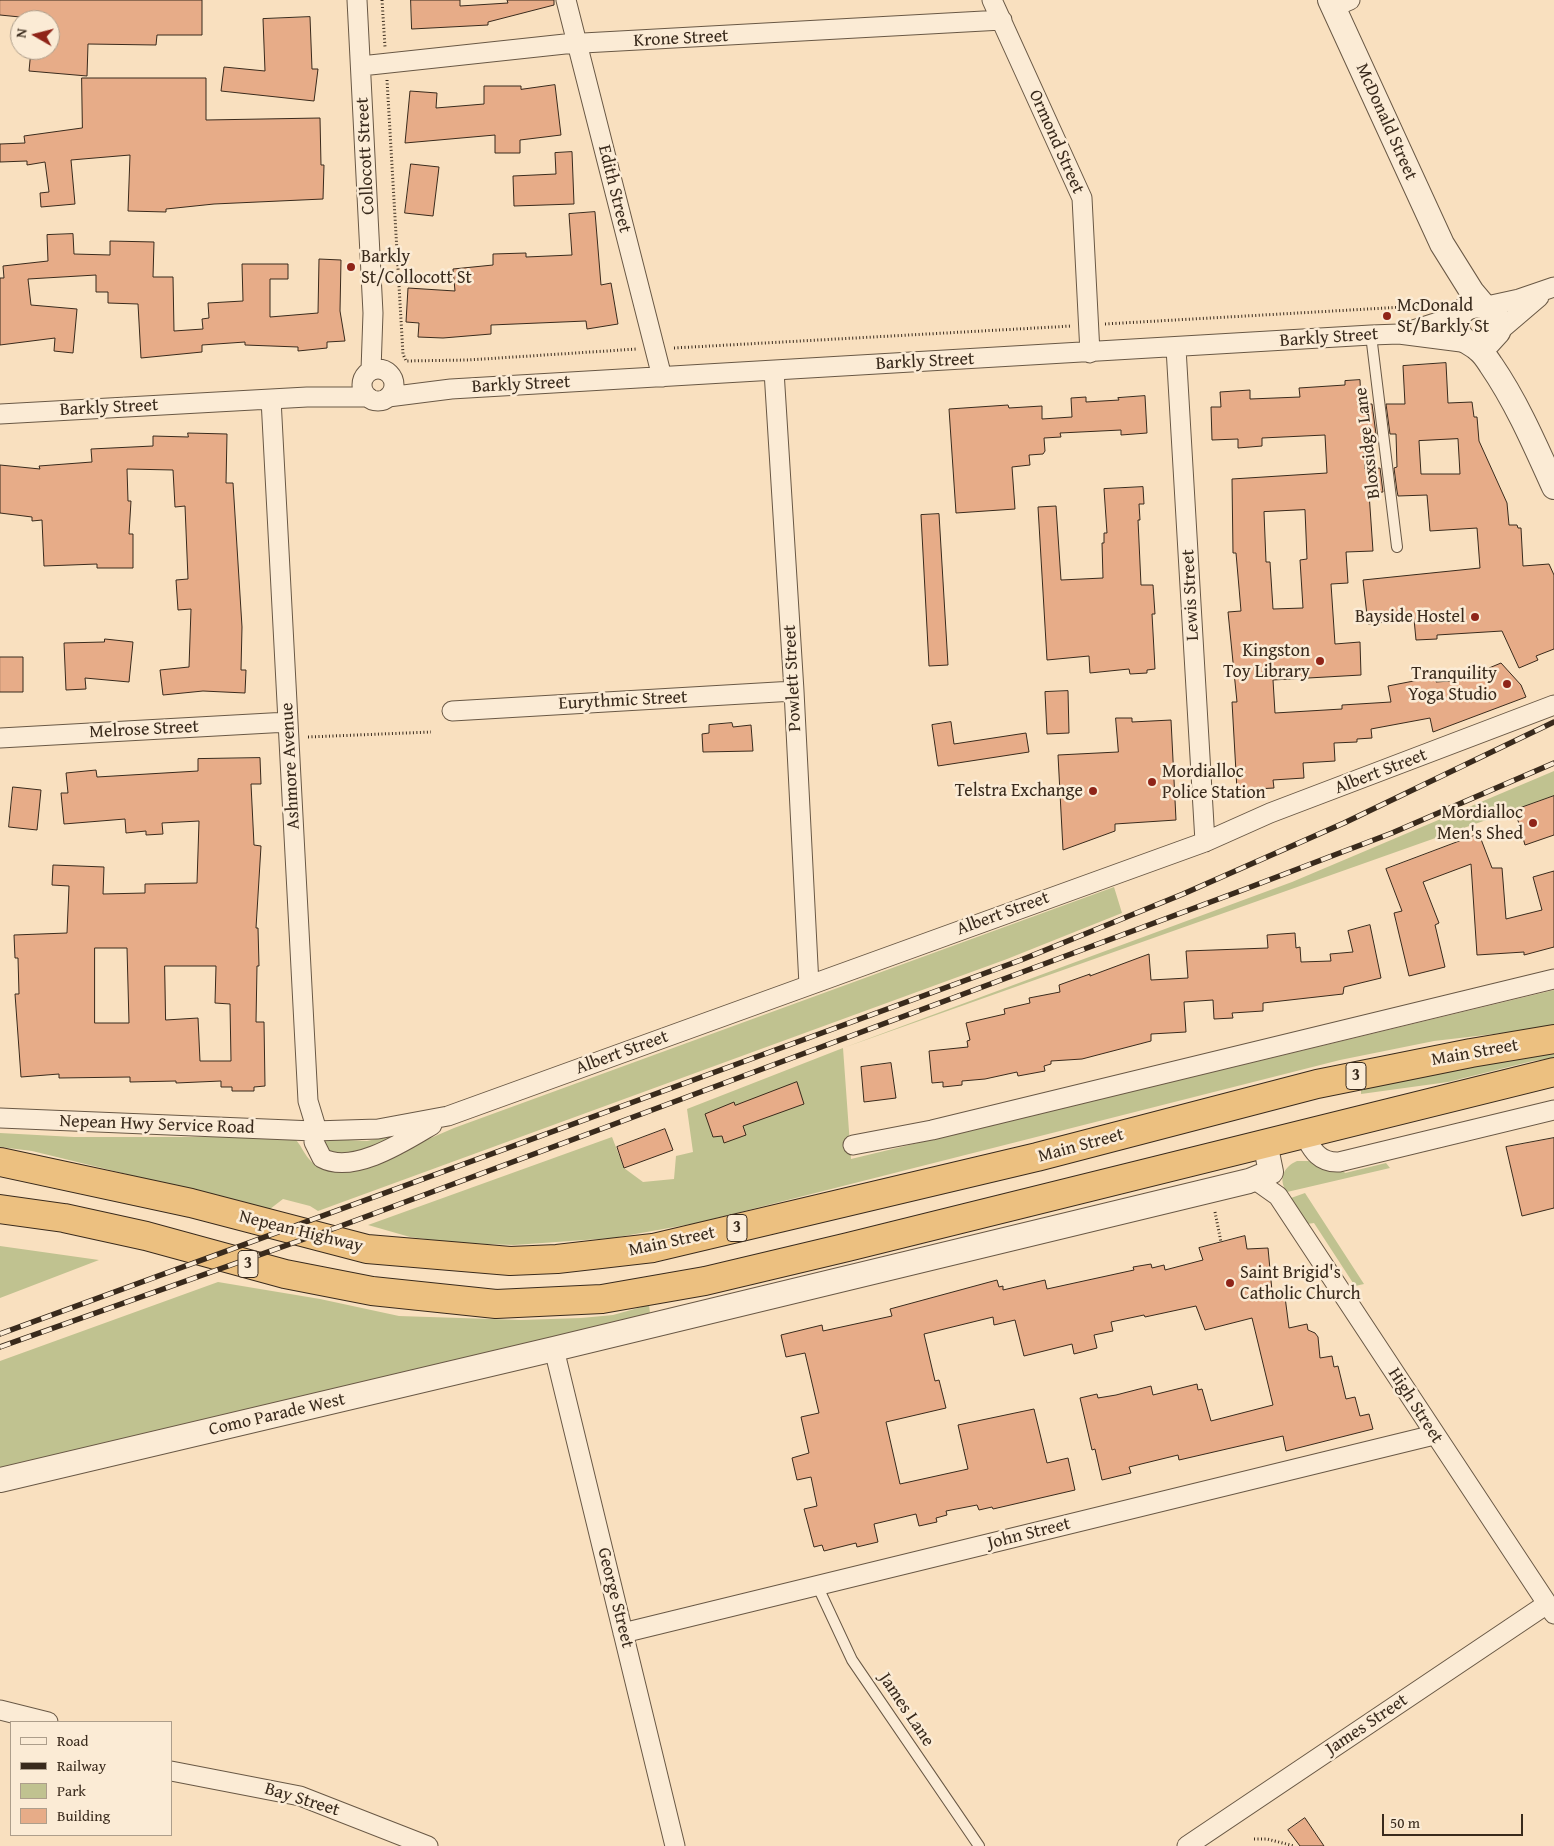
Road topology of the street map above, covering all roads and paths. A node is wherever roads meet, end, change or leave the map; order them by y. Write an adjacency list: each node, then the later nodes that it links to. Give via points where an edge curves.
1 (357, 0): 9 (street, Collocott Street)
2 (382, 0): 8 (path)
3 (566, 0): 7 (street, Edith Street)
4 (992, 0): 6 (street, Ormond Street)
5 (1338, 2): 12 (street, McDonald Street)
6 (1002, 20): 7 (street, Krone Street); 13 (street, Ormond Street, via 1082,198)
7 (577, 45): 8 (street, Krone Street); 18 (street, Edith Street)
8 (386, 62): 9 (street, Krone Street); 18 (path, via 403,354 406,361)
9 (361, 66): 23 (street, Collocott Street)
10 (1551, 289): 12 (street, Barkly Street); 14 (street, Barkly Street)
11 (1428, 306): 13 (path)
12 (1473, 310): 14 (street, via 1496,315); 15 (street, Barkly Street, via 1435,325); 17 (street, via 1459,331)
13 (1089, 324): 18 (path); 20 (street, Ormond Street)
14 (1497, 333): 17 (street, via 1488,343); 26 (street)
15 (1399, 334): 16 (street, Barkly Street); 17 (street, Barkly Street)
16 (1372, 335): 19 (street, Barkly Street); 29 (lane, Bloxsidge Lane)
17 (1471, 344): 26 (street, via 1484,355)
18 (655, 348): 22 (street, Edith Street)
19 (1176, 348): 20 (street, Barkly Street); 37 (street, Lewis Street)
20 (1090, 353): 21 (street, Barkly Street)
21 (774, 371): 22 (street, Barkly Street); 30 (street, Powlett Street)
22 (662, 377): 24 (street, Barkly Street)
23 (376, 379): 24 (street, Barkly Street); 24 (street, Barkly Street, via 393,389 388,398); 25 (street, Barkly Street, via 307,397)
24 (451, 388)
25 (271, 399): 27 (street, Barkly Street); 33 (street, Ashmore Avenue)
26 (1514, 400): 28 (street)
27 (0, 414)
28 (1554, 487)
29 (1397, 547)
30 (794, 690): 32 (street, Eurythmic Street); 39 (street, Powlett Street)
31 (1554, 705): 37 (street, Albert Street, via 1270,813)
32 (452, 711)
33 (288, 722): 36 (street, Melrose Street); 46 (street, Ashmore Avenue, via 308,1101 315,1121)
34 (431, 732): 35 (path)
35 (308, 737)
36 (0, 738)
37 (1205, 842): 39 (street, Albert Street)
38 (1554, 979): 49 (street, via 932,1130)
39 (808, 985): 44 (street, Albert Street)
40 (1554, 1039): 42 (highway, Main Street / 3, via 1344,1079)
41 (1554, 1072): 47 (highway, Main Street / 3)
42 (1241, 1104): 48 (highway); 50 (highway); 53 (highway, Main Street / 3)
43 (1554, 1110): 47 (street, via 1339,1162 1319,1157)
44 (448, 1116): 46 (street, Albert Street, via 378,1129); 46 (street, Albert Street, via 394,1146 346,1163 322,1158 314,1142)
45 (0, 1118): 46 (street, Nepean Hwy Service Road)
46 (314, 1131)
47 (1303, 1133): 48 (highway, Main Street / 3)
48 (1265, 1143): 50 (highway, Main Street / 3); 52 (street)
49 (853, 1145)
50 (1238, 1150): 52 (street, High Street, via 1245,1166); 56 (highway, Main Street / 3)
51 (0, 1162): 58 (highway, Nepean Highway / 3, via 191,1203 386,1252 510,1261)
52 (1263, 1176): 59 (street); 60 (street, High Street)
53 (895, 1191): 56 (highway); 58 (highway, Main Street / 3, via 653,1248)
54 (0, 1209): 56 (highway, Main Street / 3, via 64,1218 146,1236 285,1274 372,1291 496,1304 602,1299 704,1281)
55 (1215, 1212): 57 (path)
56 (906, 1232)
57 (1221, 1242)
58 (608, 1254)
59 (554, 1349): 61 (street, Como Parade West); 64 (street, George Street)
60 (1434, 1435): 62 (street, John Street); 63 (street, High Street)
61 (0, 1480)
62 (817, 1585): 64 (street, John Street); 71 (lane, James Lane, via 852,1660)
63 (1551, 1609): 72 (street, James Street)
64 (623, 1633): 70 (street, George Street)
65 (0, 1710): 66 (street)
66 (44, 1721)
67 (172, 1771): 69 (street, Bay Street, via 300,1796)
68 (1254, 1839): 73 (path)
69 (428, 1846)
70 (675, 1846)
71 (979, 1846)
72 (1187, 1846)
73 (1294, 1846)

